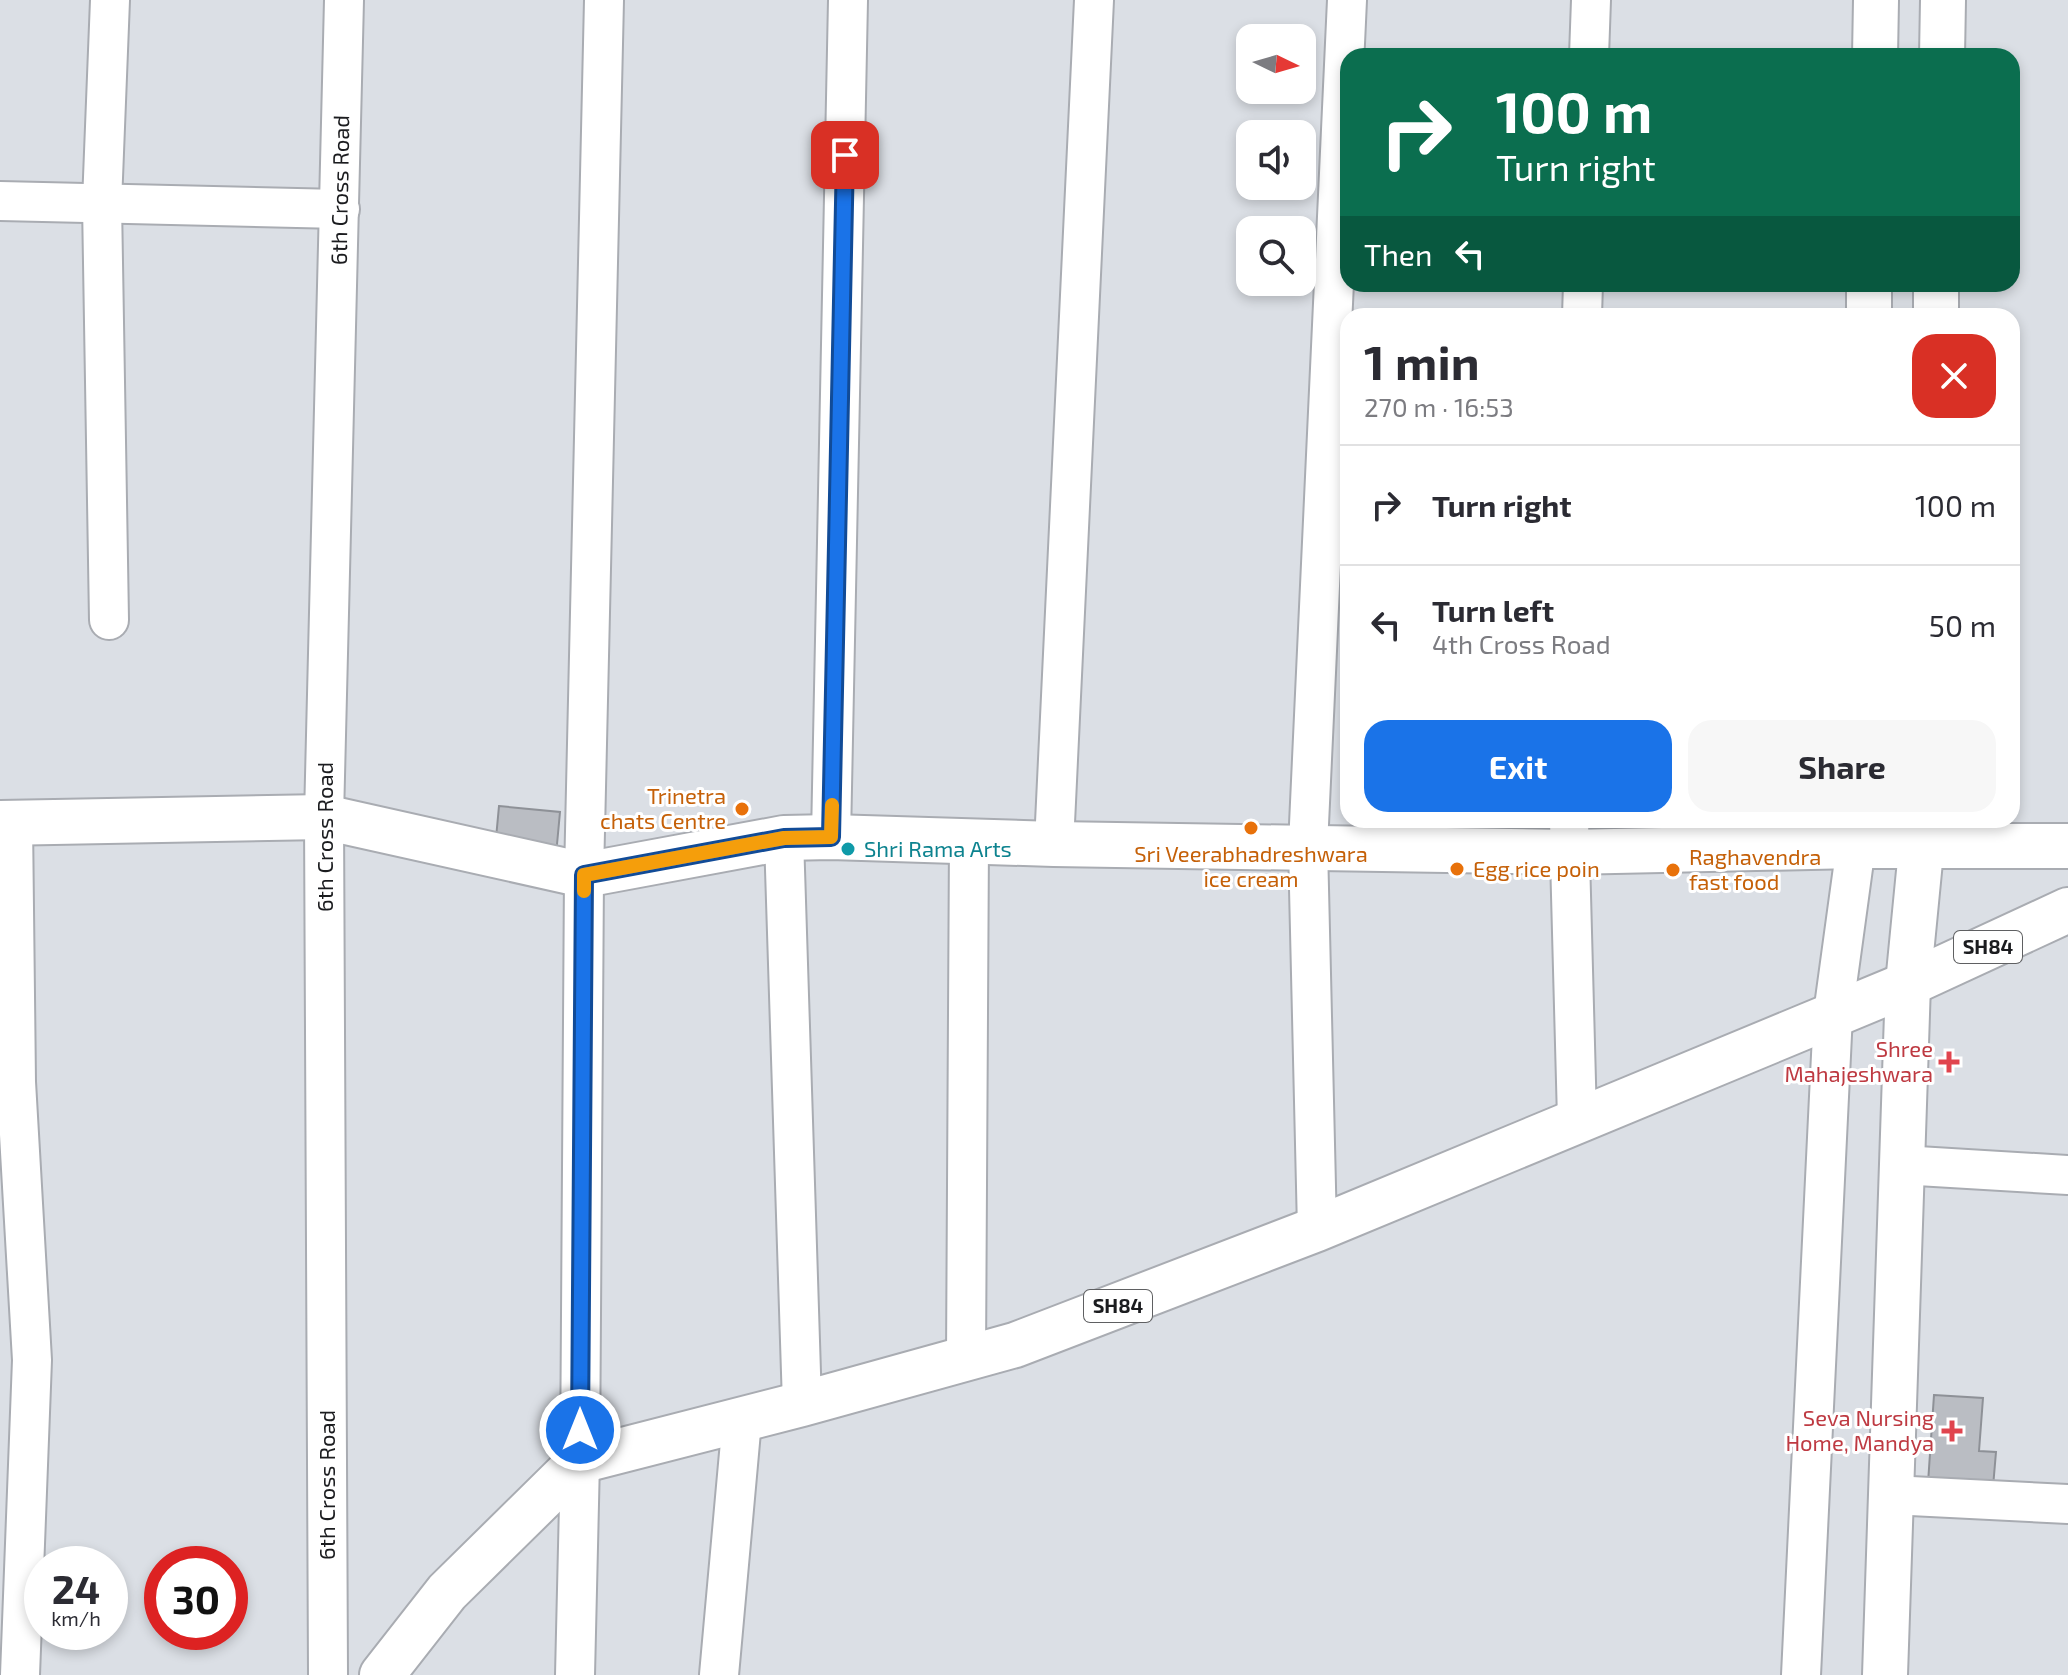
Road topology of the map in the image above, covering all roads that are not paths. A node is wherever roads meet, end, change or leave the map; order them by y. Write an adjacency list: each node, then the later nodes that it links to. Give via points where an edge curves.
1 (110, 0): 16 (street)
2 (344, 0): 17 (street, 6th Cross Road)
3 (604, 0): 30 (street)
4 (848, 0): 24 (street)
5 (1094, 0): 27 (street)
6 (1347, 0): 10 (street)
7 (1591, 0): 11 (street)
8 (1876, 0): 12 (street)
9 (1943, 0): 13 (street)
10 (1345, 48)
11 (1589, 48)
12 (1875, 48)
13 (1942, 48)
14 (1340, 152): 28 (street)
15 (0, 201): 16 (street)
16 (102, 203): 17 (street); 18 (street)
17 (340, 209): 19 (street, 6th Cross Road)
18 (109, 620)
19 (324, 817): 20 (street); 30 (street); 45 (street, 6th Cross Road)
20 (6, 822): 44 (street, via 32,1360)
21 (1857, 833): 22 (street); 23 (street); 33 (street)
22 (1924, 833): 29 (street); 32 (street)
23 (1568, 836): 28 (street); 34 (street)
24 (831, 837): 25 (street); 26 (street)
25 (784, 838): 30 (street); 39 (street)
26 (969, 841): 27 (street); 38 (street)
27 (1054, 844): 28 (street)
28 (1308, 846): 37 (street)
29 (2068, 846)
30 (584, 875): 41 (street)
31 (2068, 910): 32 (street, SH84)
32 (1908, 984): 33 (street, SH84); 35 (street)
33 (1833, 1014): 34 (street, SH84); 49 (street)
34 (1577, 1119): 37 (street, SH84)
35 (1901, 1165): 36 (street); 42 (street)
36 (2068, 1175)
37 (1317, 1229): 38 (street, SH84, via 1030,1339)
38 (966, 1358): 39 (street, SH84)
39 (802, 1404): 40 (street, SH84)
40 (742, 1420): 41 (street, SH84); 48 (street)
41 (580, 1461): 46 (street, via 447,1592); 47 (street)
42 (1891, 1495): 43 (street); 50 (street)
43 (2068, 1504)
44 (20, 1675)
45 (328, 1675)
46 (382, 1675)
47 (575, 1675)
48 (719, 1675)
49 (1801, 1675)
50 (1885, 1675)

